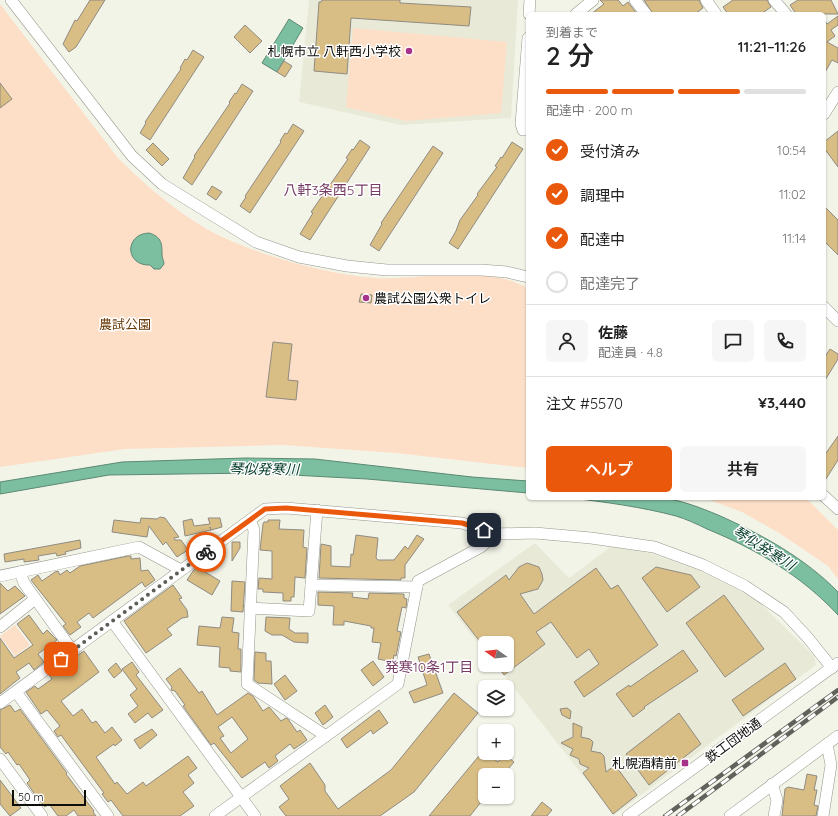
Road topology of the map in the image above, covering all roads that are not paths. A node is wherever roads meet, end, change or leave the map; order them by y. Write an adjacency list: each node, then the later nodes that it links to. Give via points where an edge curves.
1 (11, 0): 16 (street, via 132,156 162,184 256,242 299,257 347,266 387,270 481,270)
2 (530, 0): 7 (street)
3 (593, 0): 8 (street)
4 (635, 0): 9 (street)
5 (706, 0): 10 (street)
6 (774, 0): 11 (street)
7 (530, 12)
8 (578, 12)
9 (644, 12)
10 (715, 12)
11 (784, 12)
12 (526, 63): 15 (street, via 521,124 523,130)
13 (838, 92): 14 (street)
14 (826, 110)
15 (526, 130)
16 (526, 277)
17 (826, 309): 18 (street)
18 (838, 321)
19 (826, 498): 20 (street)
20 (838, 509)
21 (317, 510): 22 (street, via 265,509); 23 (street, via 462,523); 27 (street)
22 (250, 520): 24 (street); 30 (street, via 254,530)
23 (495, 534): 28 (street, via 481,547 418,581); 34 (street, via 535,533 654,547 703,565 745,586 784,612)
24 (182, 570): 25 (street, via 139,547); 31 (street)
25 (20, 572): 26 (street); 29 (street, via 24,584)
26 (0, 576)
27 (311, 584): 28 (street); 30 (street, via 309,611)
28 (417, 587): 37 (street, via 398,684)
29 (35, 600): 32 (street); 33 (street)
30 (250, 608): 37 (street, via 247,684)
31 (112, 621): 33 (street); 42 (street)
32 (0, 627)
33 (72, 650): 35 (street)
34 (835, 665): 47 (street, 鉄工団地通)
35 (16, 692): 36 (street); 44 (street)
36 (0, 703)
37 (326, 736): 42 (street)
38 (838, 736): 39 (street)
39 (827, 744): 41 (street); 50 (street, via 831,765)
40 (0, 759): 43 (street)
41 (772, 784): 48 (street); 49 (street, via 777,800)
42 (241, 797): 45 (street); 46 (street)
43 (42, 816)
44 (108, 816)
45 (215, 816)
46 (255, 816)
47 (628, 816)
48 (730, 816)
49 (774, 816)
50 (822, 816)

